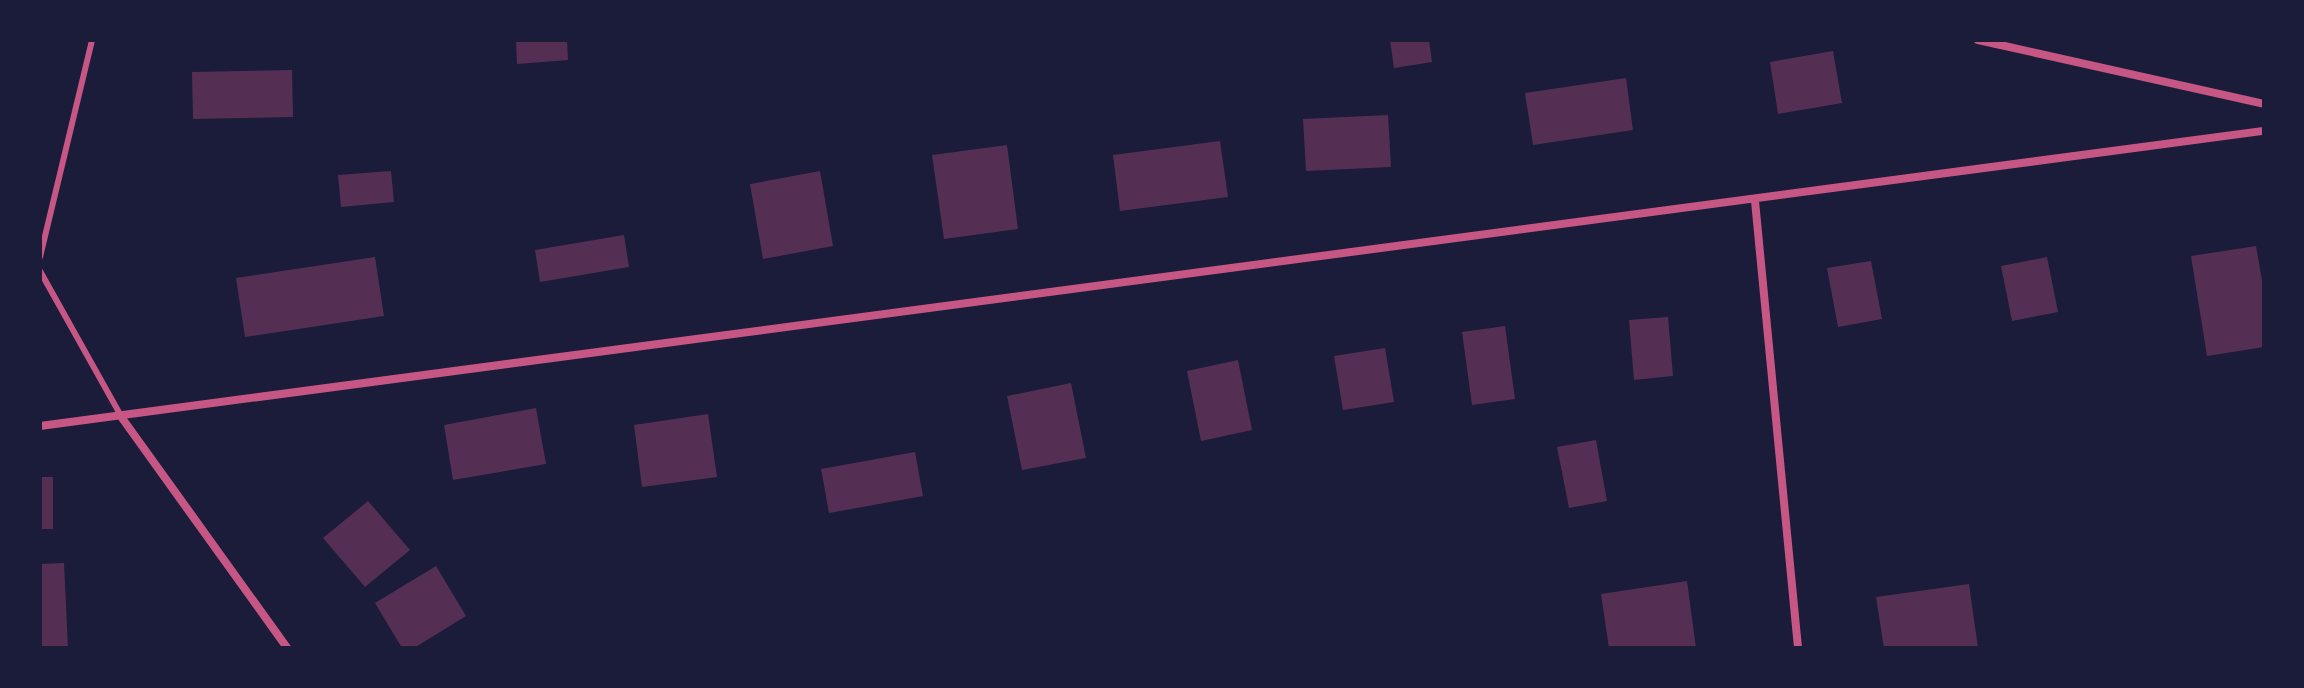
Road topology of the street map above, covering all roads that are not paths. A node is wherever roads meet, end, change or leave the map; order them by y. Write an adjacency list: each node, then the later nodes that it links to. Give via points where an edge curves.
1 (92, 40): 6 (lane)
2 (1978, 40): 3 (street)
3 (2264, 104)
4 (2264, 131): 5 (street)
5 (1755, 201): 8 (street); 11 (street)
6 (40, 257)
7 (40, 271): 8 (lane)
8 (122, 418): 9 (street); 10 (street)
9 (40, 426)
10 (287, 648)
11 (1798, 648)

